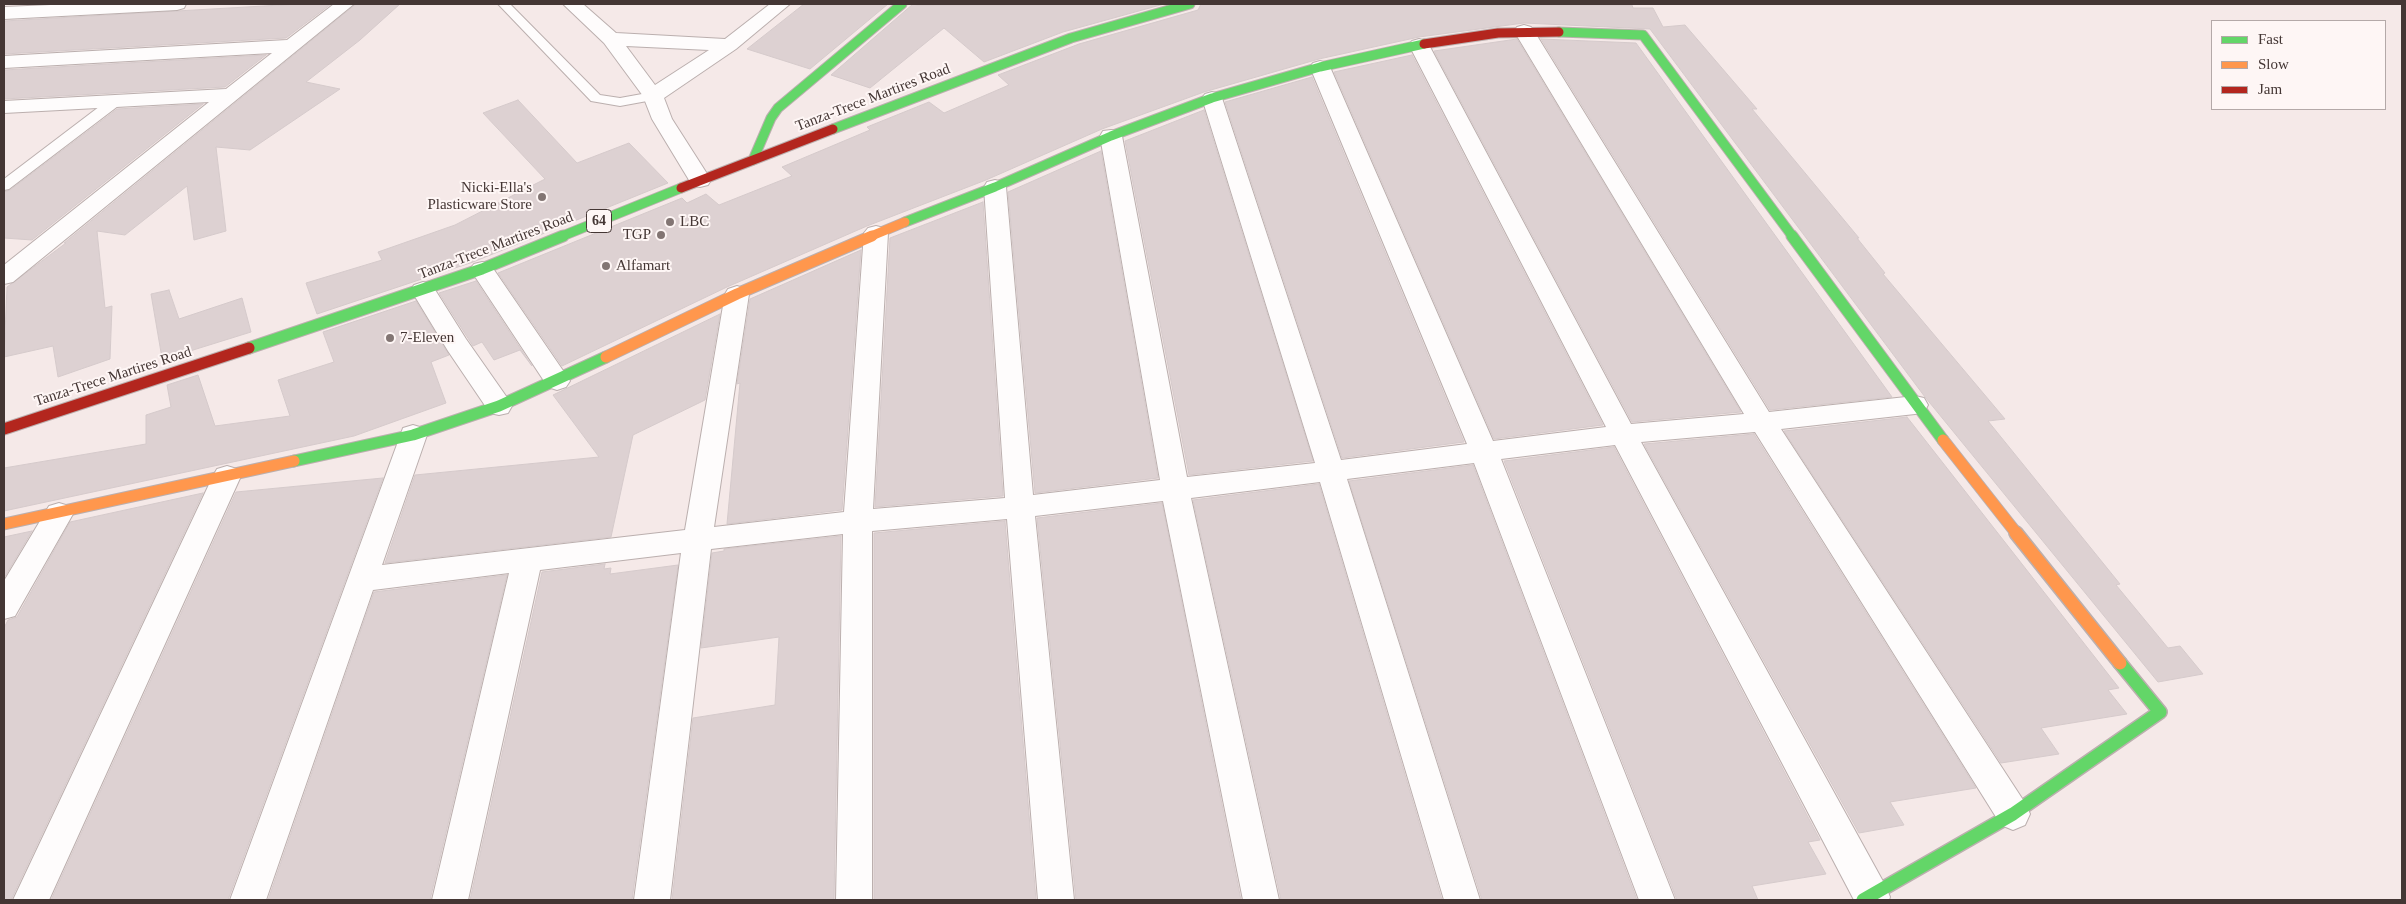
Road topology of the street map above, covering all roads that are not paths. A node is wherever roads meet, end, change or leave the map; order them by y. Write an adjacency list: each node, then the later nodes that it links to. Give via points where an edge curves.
1 (11, 4): 9 (street)
2 (177, 4): 9 (street)
3 (345, 4): 14 (street)
4 (504, 4): 18 (lane, via 596,98 620,102)
5 (572, 4): 11 (street)
6 (781, 4): 12 (street)
7 (902, 4): 23 (street, via 778,108)
8 (1190, 4): 23 (street, Tanza-Trece Martires Road / 64, via 1071,38)
9 (4, 12)
10 (1524, 31): 13 (street); 33 (street, via 1643,35); 35 (street)
11 (611, 39): 12 (street); 18 (street)
12 (729, 45): 18 (street)
13 (1419, 45): 16 (street); 37 (street)
14 (292, 46): 15 (street); 17 (street)
15 (4, 62)
16 (1320, 67): 19 (street); 39 (street)
17 (231, 95): 20 (street); 29 (street)
18 (652, 96): 24 (street, via 662,119)
19 (1212, 98): 22 (street); 40 (street)
20 (116, 100): 21 (street); 25 (lane)
21 (4, 107)
22 (1111, 136): 26 (street); 42 (street)
23 (752, 160): 24 (street, Tanza-Trece Martires Road / 64)
24 (700, 180): 28 (street, Tanza-Trece Martires Road / 64)
25 (4, 186)
26 (995, 186): 27 (street); 43 (street)
27 (876, 233): 31 (street); 45 (street)
28 (482, 269): 30 (street, Tanza-Trece Martires Road / 64); 32 (street)
29 (4, 277)
30 (424, 290): 34 (street); 36 (street, Tanza-Trece Martires Road / 64)
31 (738, 294): 32 (street); 47 (street)
32 (557, 381): 34 (street)
33 (1915, 405): 35 (street); 51 (street, via 2160,712)
34 (499, 406): 38 (street)
35 (1762, 422): 37 (street); 51 (street)
36 (4, 429)
37 (1623, 434): 39 (street); 52 (street)
38 (413, 435): 41 (street); 49 (street)
39 (1484, 452): 40 (street); 61 (street)
40 (1331, 471): 42 (street); 60 (street)
41 (228, 476): 44 (street); 53 (street)
42 (1174, 488): 43 (street); 59 (street)
43 (1020, 507): 45 (street); 58 (street)
44 (59, 514): 46 (street); 50 (street)
45 (858, 520): 47 (street); 57 (street)
46 (4, 524)
47 (698, 539): 48 (street); 56 (street)
48 (527, 560): 49 (street); 55 (street)
49 (363, 579): 54 (street)
50 (4, 608)
51 (2013, 814): 52 (street)
52 (1867, 898)
53 (32, 900)
54 (248, 900)
55 (450, 900)
56 (652, 900)
57 (854, 900)
58 (1056, 900)
59 (1261, 900)
60 (1462, 900)
61 (1657, 900)

